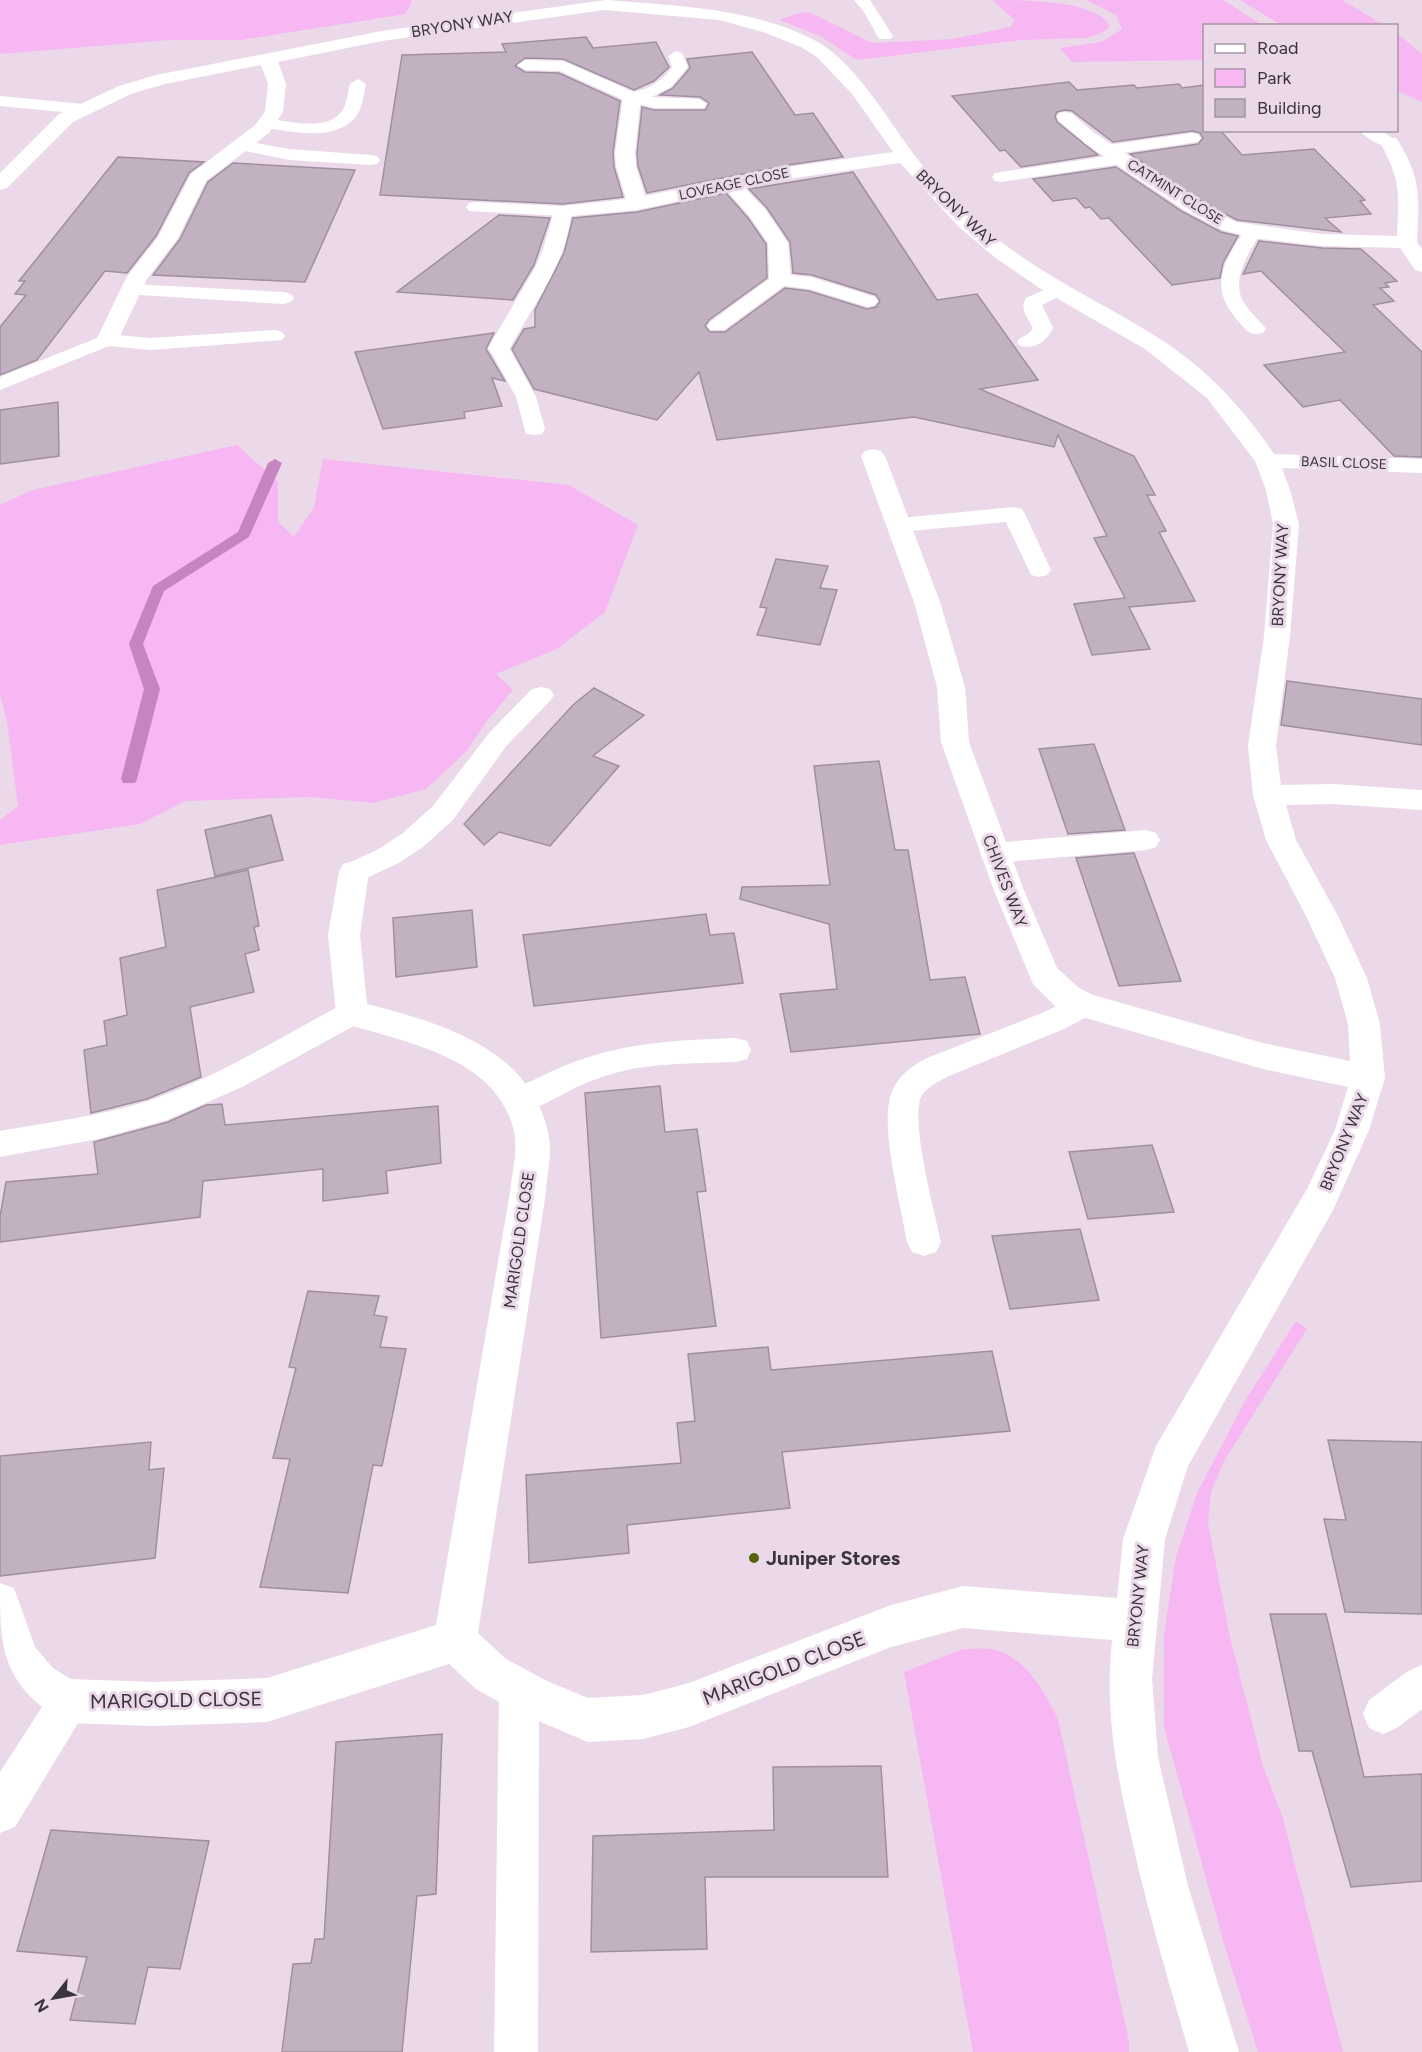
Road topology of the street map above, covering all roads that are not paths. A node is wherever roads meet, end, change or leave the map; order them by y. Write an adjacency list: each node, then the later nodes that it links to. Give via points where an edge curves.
1 (862, 0): 3 (lane)
2 (604, 2): 5 (street, BRYONY WAY); 19 (street, BRYONY WAY, via 719,15 807,43 846,75)
3 (885, 36)
4 (676, 56): 8 (lane, via 680,68 670,79 649,94)
5 (267, 57): 11 (street, BRYONY WAY, via 162,79 125,90); 13 (street, via 277,84 274,112)
6 (525, 65): 8 (lane, via 563,66)
7 (358, 84): 13 (lane, via 349,114 339,122 313,128)
8 (632, 97): 10 (lane, via 654,103); 24 (street, via 625,153)
9 (0, 101): 11 (lane)
10 (699, 104)
11 (84, 109): 22 (street, BRYONY WAY, via 66,118)
12 (1065, 117): 18 (lane)
13 (266, 123): 17 (street)
14 (1371, 132): 16 (lane)
15 (1192, 138): 18 (lane)
16 (1389, 142): 28 (street, via 1409,189)
17 (241, 145): 20 (lane, via 290,156); 32 (street, via 198,178 168,238)
18 (1107, 149): 21 (lane); 27 (street, CATMINT CLOSE, via 1209,216)
19 (906, 156): 23 (street, LOVEAGE CLOSE); 31 (street, BRYONY WAY, via 966,223 1004,255)
20 (371, 159)
21 (1001, 177)
22 (0, 184)
23 (731, 184): 24 (street, LOVEAGE CLOSE); 30 (street, via 758,213 778,243)
24 (637, 204): 26 (street, LOVEAGE CLOSE)
25 (475, 207): 26 (lane)
26 (562, 211): 40 (street, via 552,259)
27 (1253, 232): 28 (street, CATMINT CLOSE, via 1322,240); 36 (lane, via 1237,258 1229,288 1237,308)
28 (1407, 242): 29 (street)
29 (1422, 266)
30 (780, 280): 34 (lane, via 811,283); 35 (lane)
31 (1059, 289): 39 (lane, via 1034,302 1032,308 1043,328 1040,336); 44 (street, BRYONY WAY, via 1153,344 1190,372 1237,418)
32 (131, 290): 33 (lane); 38 (street)
33 (284, 298)
34 (868, 302)
35 (717, 326)
36 (1256, 329)
37 (275, 336): 38 (lane, via 150,344)
38 (107, 340): 41 (lane)
39 (1027, 342)
40 (499, 348): 42 (lane, via 526,397)
41 (0, 384)
42 (534, 429)
43 (873, 456): 46 (street, CHIVES WAY)
44 (1266, 461): 45 (street, BASIL CLOSE); 49 (street, BRYONY WAY, via 1286,524 1277,636 1262,746)
45 (1422, 466)
46 (900, 525): 47 (lane, via 1014,514); 52 (street, CHIVES WAY, via 951,687 955,742)
47 (1039, 570)
48 (541, 695): 53 (lane, via 498,739 443,813 413,840)
49 (1268, 795): 50 (street, via 1333,794); 57 (street, BRYONY WAY, via 1281,840 1351,978 1364,1024)
50 (1422, 800)
51 (1146, 840): 52 (lane)
52 (994, 853): 54 (street, CHIVES WAY, via 1044,975 1067,997)
53 (354, 872): 55 (street, via 344,935)
54 (1084, 1005): 57 (street, CHIVES WAY, via 1263,1056); 60 (lane, via 1053,1022 946,1063 912,1085 905,1098 904,1122)
55 (352, 1013): 58 (street, MARIGOLD CLOSE, via 418,1030 461,1049 495,1071); 59 (lane, via 156,1111)
56 (736, 1050): 58 (lane, via 613,1061 560,1080)
57 (1368, 1078): 62 (street, BRYONY WAY, via 1352,1130 1320,1199 1170,1459 1144,1539)
58 (520, 1101): 63 (street, MARIGOLD CLOSE, via 531,1133 528,1192)
59 (0, 1144)
60 (924, 1242)
61 (0, 1602): 66 (lane, via 10,1642 23,1667 46,1688)
62 (1135, 1621): 65 (street, MARIGOLD CLOSE, via 963,1607 891,1626 689,1705 643,1717 588,1719); 70 (street, BRYONY WAY, via 1130,1679 1136,1757 1165,1886)
63 (455, 1641): 65 (street, MARIGOLD CLOSE, via 491,1674); 66 (street, MARIGOLD CLOSE, via 267,1700 153,1704)
64 (1422, 1685): 67 (lane)
65 (519, 1690): 69 (lane)
66 (69, 1701): 68 (lane)
67 (1383, 1713)
68 (0, 1812)
69 (516, 2052)
70 (1214, 2052)

